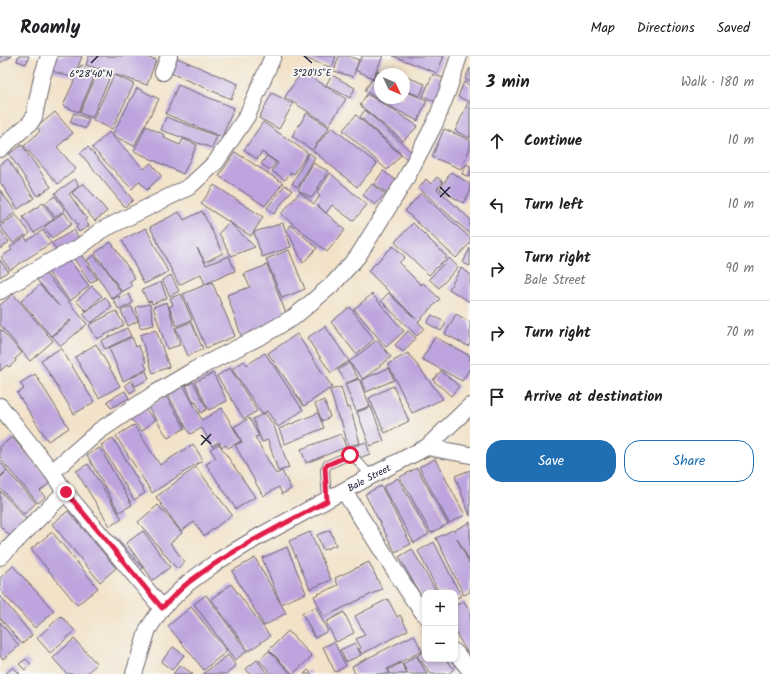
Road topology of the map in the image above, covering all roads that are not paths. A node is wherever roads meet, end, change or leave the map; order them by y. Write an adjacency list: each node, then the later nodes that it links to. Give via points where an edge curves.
1 (49, 56): 6 (street, via 34,117)
2 (169, 56): 5 (street)
3 (273, 56): 7 (street, via 247,116 216,162 189,187 100,231 78,248)
4 (459, 56): 12 (street, via 435,123 404,182 358,256 333,284 294,317 154,394 99,432)
5 (163, 72)
6 (0, 149)
7 (0, 291)
8 (0, 406): 12 (street)
9 (470, 406): 10 (street, Bale Street)
10 (427, 447): 11 (street); 13 (street, Bale Street)
11 (470, 455)
12 (52, 472): 15 (street)
13 (371, 476): 14 (street, Bale Street); 16 (lane, via 352,455 327,465)
14 (344, 491): 16 (street, Bale Street); 19 (street)
15 (66, 492): 17 (street); 18 (street)
16 (327, 501): 18 (street, Bale Street, via 218,561)
17 (0, 557)
18 (162, 608): 22 (street, Bale Street, via 148,629)
19 (422, 610)
20 (458, 656): 21 (street)
21 (470, 670)
22 (134, 674)

